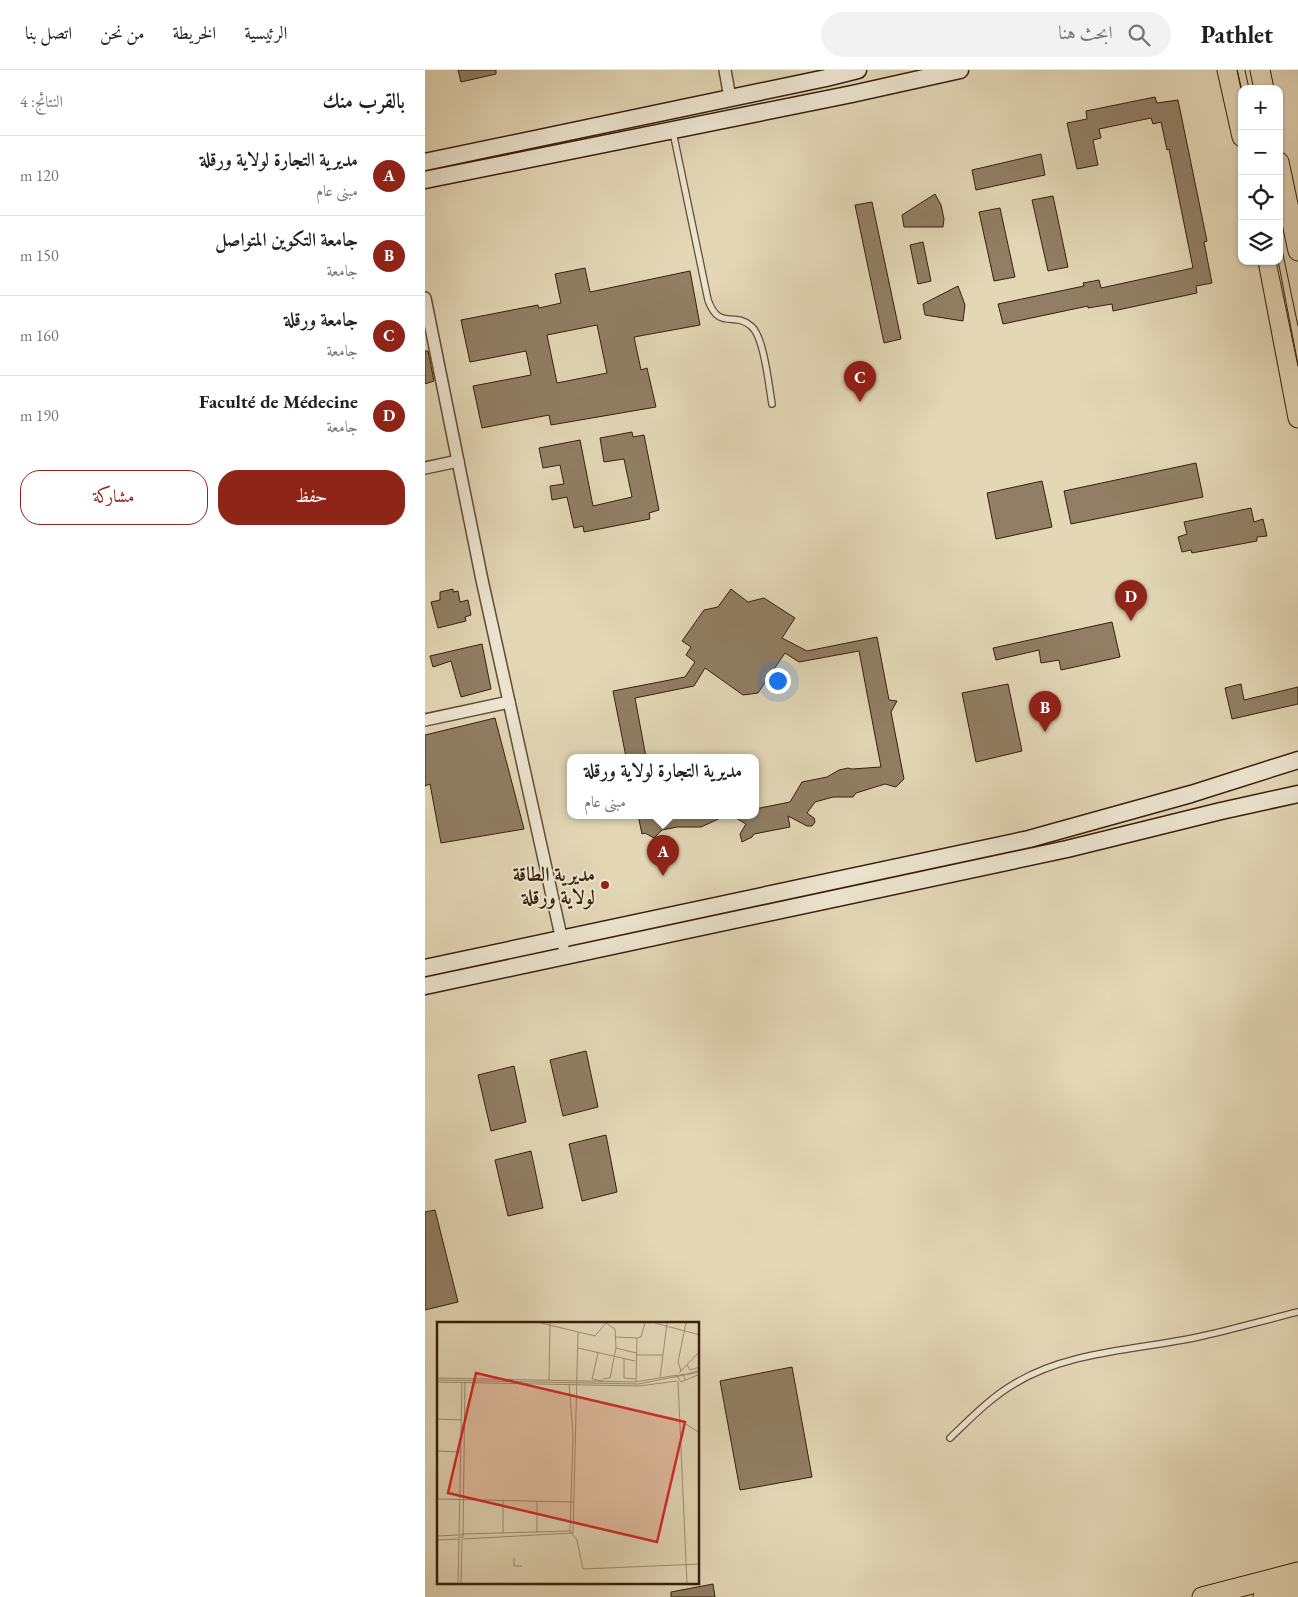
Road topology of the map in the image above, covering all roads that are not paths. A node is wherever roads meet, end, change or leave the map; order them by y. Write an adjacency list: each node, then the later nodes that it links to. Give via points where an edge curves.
1 (725, 70): 8 (street)
2 (858, 70): 7 (street)
3 (960, 70): 9 (street)
4 (1227, 70): 12 (main road)
5 (1260, 70): 6 (main road)
6 (1263, 85)
7 (787, 86): 8 (street); 9 (street)
8 (731, 98): 10 (street)
9 (790, 106): 11 (street)
10 (585, 129): 13 (street); 14 (street)
11 (673, 130): 14 (street); 22 (lane, via 708,300 717,316 745,322 759,336)
12 (1240, 130)
13 (506, 145): 15 (street); 16 (street)
14 (589, 147): 16 (street)
15 (425, 162)
16 (510, 163): 18 (street)
17 (1282, 175): 19 (main road)
18 (425, 180)
19 (1298, 252)
20 (1269, 265): 23 (main road)
21 (425, 298): 24 (street)
22 (772, 404)
23 (1298, 418)
24 (458, 461): 25 (street); 26 (street)
25 (425, 468)
26 (509, 702): 27 (street); 34 (street)
27 (425, 720)
28 (1298, 760): 30 (street, via 1191,794)
29 (1298, 794): 31 (street)
30 (977, 850): 31 (street); 32 (street)
31 (980, 867): 33 (street)
32 (858, 876): 33 (street); 34 (street)
33 (862, 893): 35 (street)
34 (561, 938): 35 (street); 36 (street)
35 (565, 956): 37 (street)
36 (425, 968)
37 (425, 986)
38 (1298, 1312): 39 (lane, via 1198,1337 1088,1356 1039,1371 989,1401)
39 (950, 1438)
40 (1298, 1572): 42 (main road)
41 (1289, 1592): 43 (main road)
42 (1202, 1597)
43 (1263, 1597)

